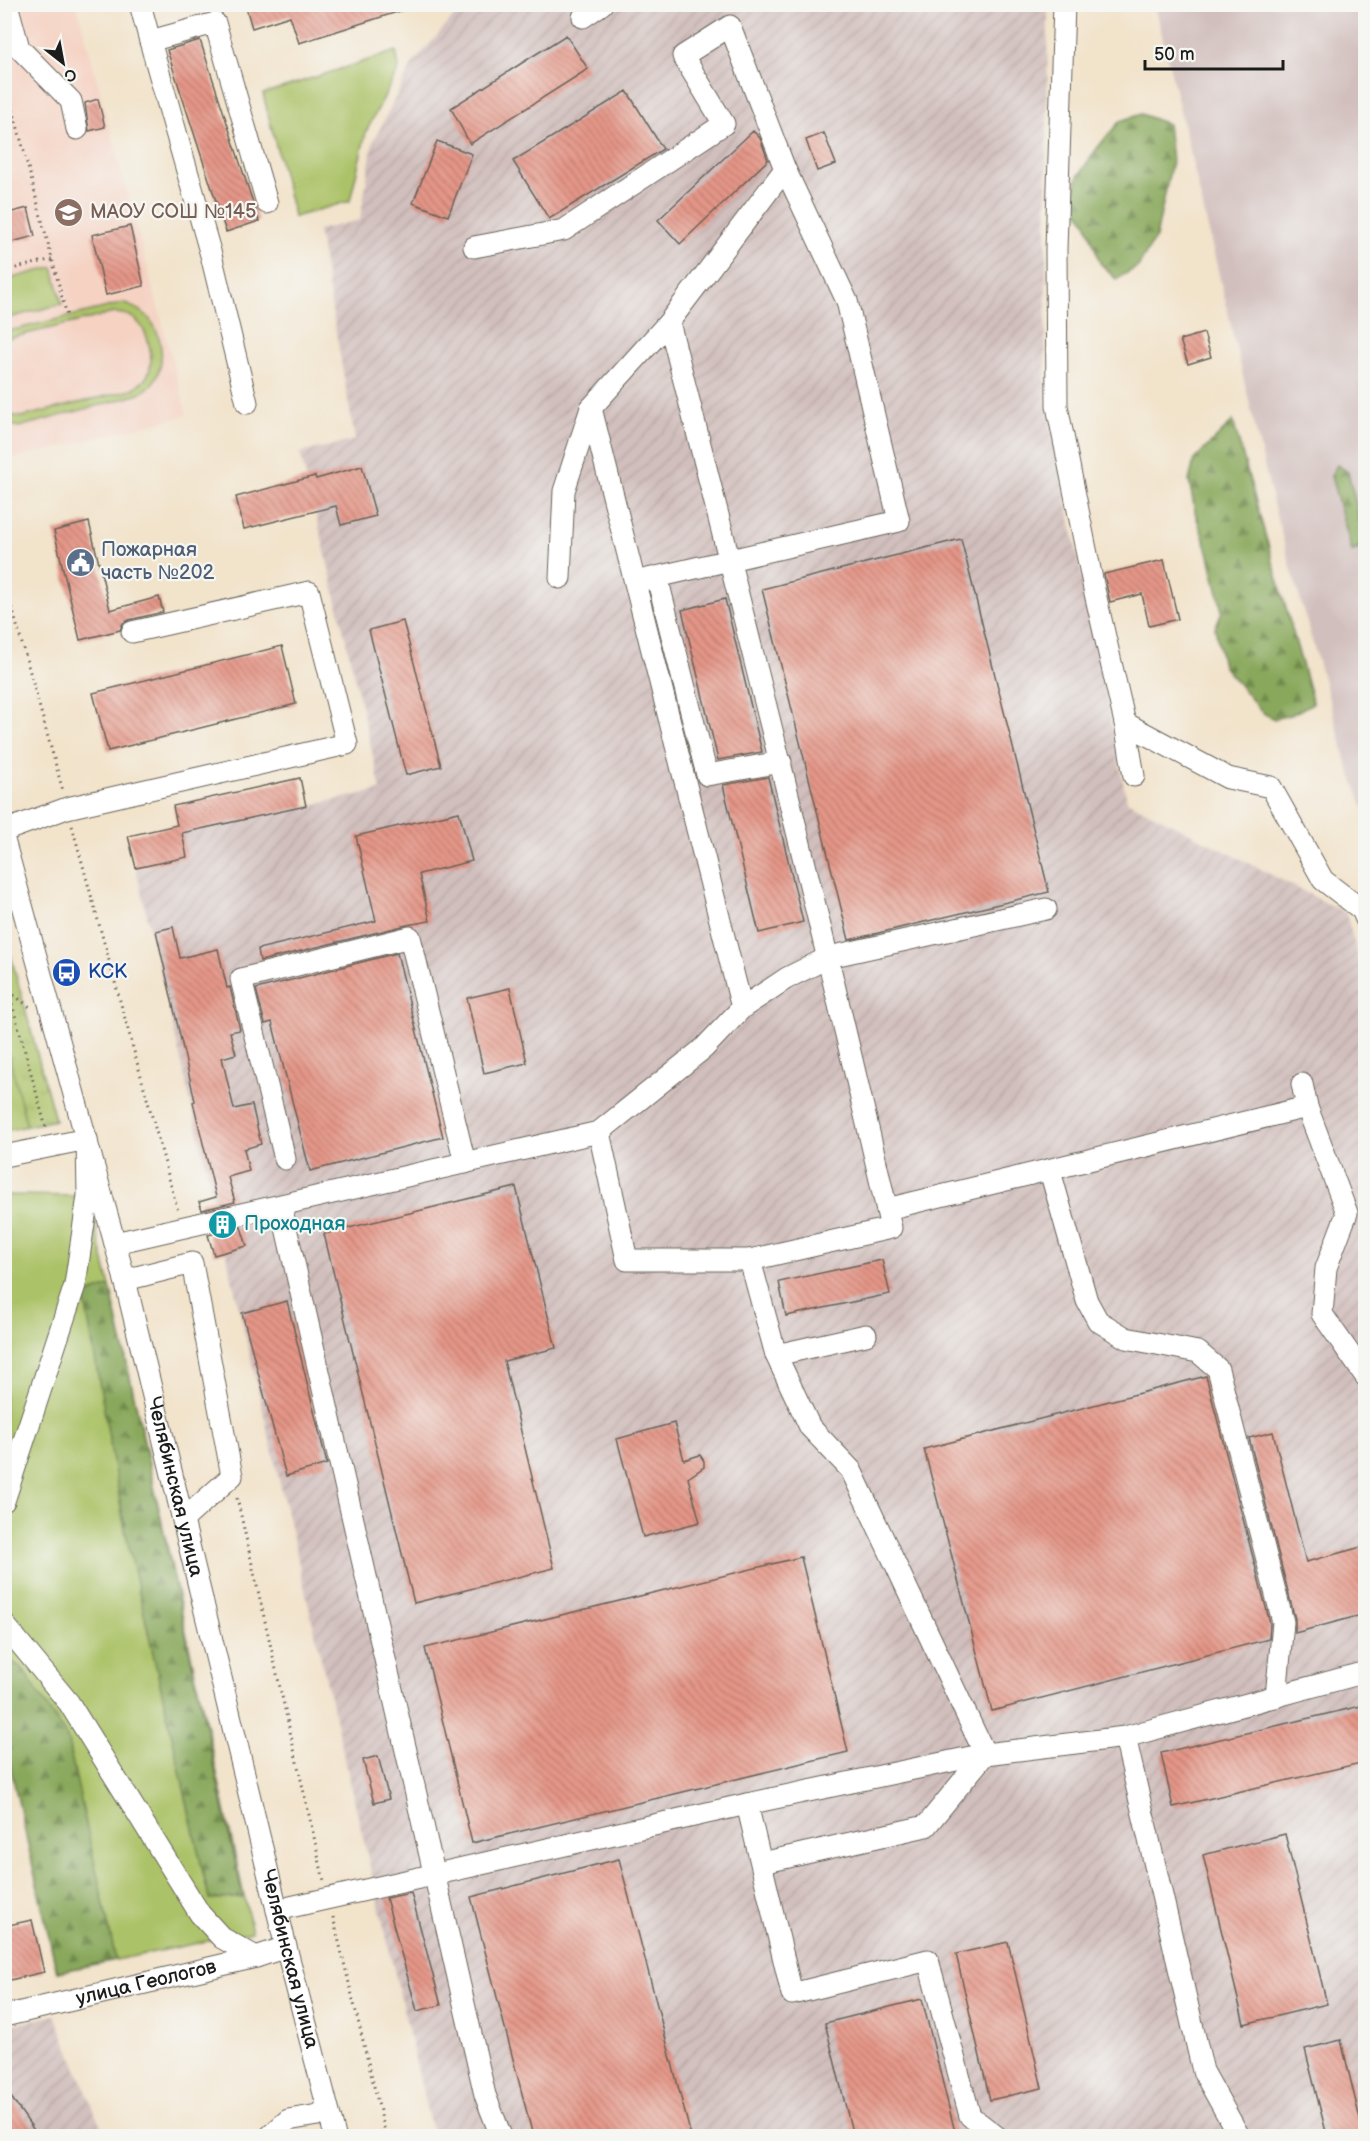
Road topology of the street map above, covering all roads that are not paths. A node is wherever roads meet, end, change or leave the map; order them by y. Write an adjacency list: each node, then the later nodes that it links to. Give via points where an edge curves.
1 (8, 4): 7 (street, via 19,48 70,101)
2 (140, 4): 6 (street)
3 (602, 4): 5 (street)
4 (1064, 4): 19 (street, via 1056,249 1057,406)
5 (583, 17)
6 (150, 40): 9 (street, via 215,23); 12 (street, via 211,255)
7 (77, 129)
8 (785, 169): 10 (street, via 730,26 683,56 724,124 564,230); 11 (street); 14 (street, via 846,301 899,520)
9 (267, 203)
10 (474, 248)
11 (669, 322): 13 (street); 14 (street)
12 (247, 403)
13 (591, 408): 16 (street, via 564,491); 17 (street)
14 (730, 559): 15 (street); 20 (street)
15 (657, 577): 17 (street); 20 (street, via 707,775)
16 (560, 578)
17 (635, 582): 27 (street)
18 (132, 632): 22 (street, via 309,592 347,744 67,808)
19 (1125, 723): 21 (street); 25 (street, via 1228,778 1271,787 1323,880 1362,910)
20 (781, 762): 26 (street)
21 (1134, 777)
22 (4, 831)
23 (4, 840): 31 (street, Челябинская улица)
24 (1046, 909): 26 (street)
25 (1365, 919)
26 (829, 957): 27 (street, via 787,978); 37 (street)
27 (742, 1008): 30 (street, via 704,1048)
28 (1302, 1084): 29 (street)
29 (1307, 1107): 35 (street); 43 (street, via 1347,1213 1326,1268 1322,1314)
30 (599, 1132): 34 (street); 39 (street, via 627,1260)
31 (87, 1138): 32 (street); 38 (street, Челябинская улица); 44 (street, via 88,1196 75,1285)
32 (4, 1156)
33 (285, 1159): 34 (street, via 241,979 410,937)
34 (465, 1163): 36 (street)
35 (1050, 1171): 37 (street); 48 (street, via 1087,1301 1098,1321 1126,1338 1198,1352 1218,1369 1283,1623)
36 (281, 1206): 38 (street); 53 (street)
37 (887, 1209): 39 (street, via 891,1228)
38 (115, 1243): 40 (street, Челябинская улица)
39 (750, 1260): 42 (street)
40 (125, 1280): 45 (street, Челябинская улица); 45 (street, via 192,1263 232,1476)
41 (866, 1335): 42 (street)
42 (776, 1355): 50 (street, via 810,1427 851,1470)
43 (1365, 1377)
44 (4, 1501)
45 (183, 1520): 54 (street, Челябинская улица)
46 (4, 1624): 56 (street, via 69,1703 200,1914 222,1938)
47 (1365, 1672): 48 (street)
48 (1276, 1697): 49 (street)
49 (1125, 1737): 50 (street); 63 (street, via 1203,2072)
50 (985, 1754): 51 (street); 52 (street, via 926,1826)
51 (747, 1803): 52 (street); 53 (street)
52 (762, 1863): 62 (street, via 792,1994 928,1960 970,2116)
53 (434, 1876): 54 (street); 61 (street, via 485,2095)
54 (277, 1910): 55 (street, Челябинская улица)
55 (286, 1947): 56 (street, улица Геологов); 58 (street, Челябинская улица)
56 (256, 1957): 57 (street, улица Геологов)
57 (4, 2016)
58 (328, 2108): 59 (street, via 318,2115 288,2120); 60 (street, Челябинская улица)
59 (270, 2136)
60 (335, 2136)
61 (501, 2136)
62 (996, 2136)
63 (1239, 2136)

